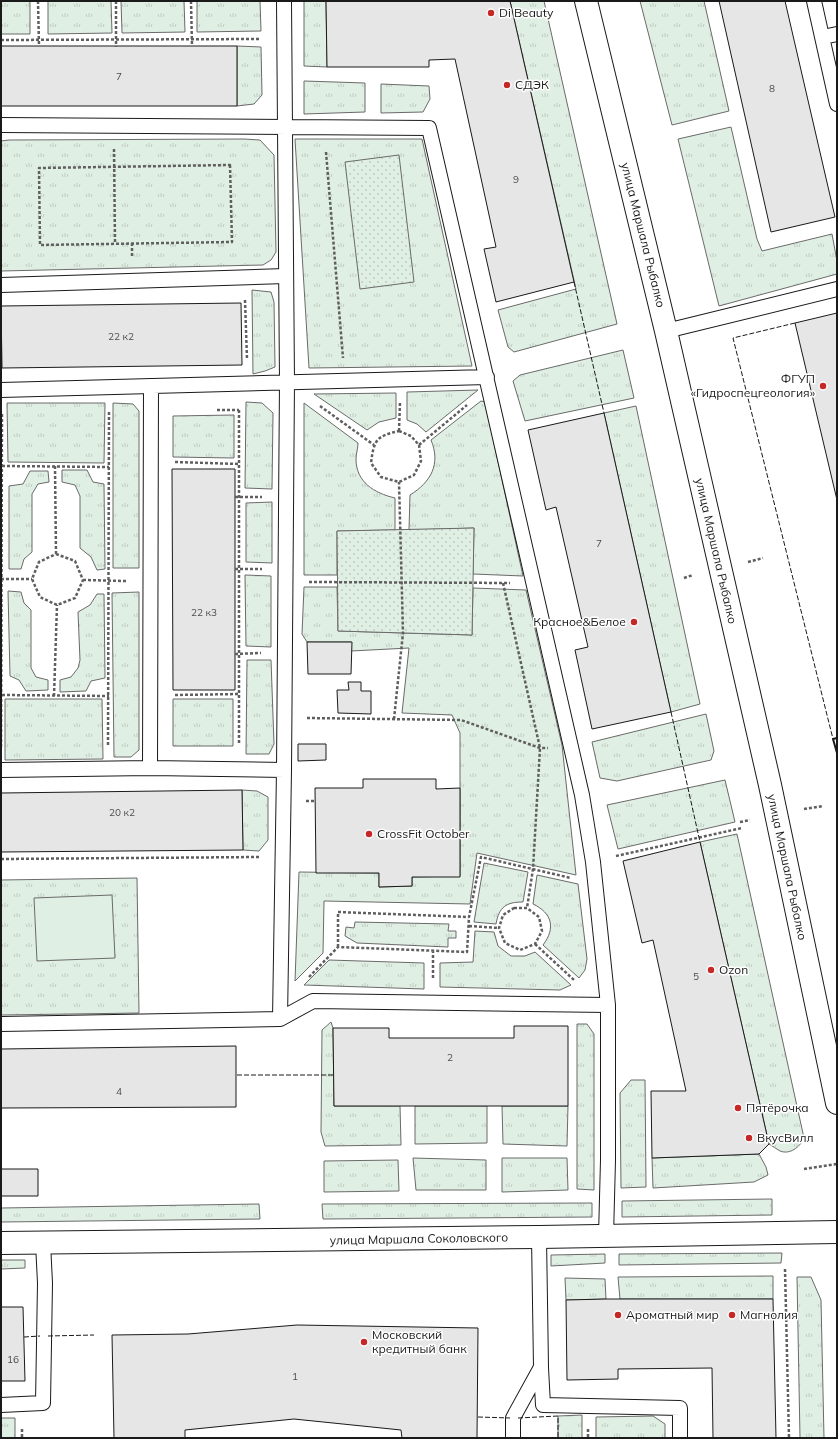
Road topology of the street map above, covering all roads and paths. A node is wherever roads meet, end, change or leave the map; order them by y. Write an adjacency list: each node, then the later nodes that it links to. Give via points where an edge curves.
1 (38, 1): 12 (path)
2 (116, 1): 13 (path)
3 (191, 1): 9 (path)
4 (284, 1): 10 (lane)
5 (586, 1): 28 (street, улица Маршала Рыбалко)
6 (814, 1): 8 (lane)
7 (837, 34): 8 (lane)
8 (823, 37): 17 (lane)
9 (192, 39): 10 (path); 13 (path); 16 (path)
10 (285, 39): 20 (lane)
11 (1, 40): 12 (path)
12 (39, 40): 13 (path); 14 (path)
13 (116, 40): 15 (path)
14 (39, 46)
15 (116, 46)
16 (192, 46)
17 (837, 104)
18 (1, 125): 19 (lane)
19 (113, 126): 20 (lane); 22 (path)
20 (286, 127): 21 (lane); 24 (lane)
21 (324, 128): 29 (path); 31 (lane, via 429,128)
22 (115, 166): 23 (path); 23 (path, via 39,168 40,244); 23 (path, via 230,165 232,242)
23 (116, 244)
24 (286, 276): 25 (lane); 30 (lane)
25 (245, 278): 26 (lane); 32 (path)
26 (1, 285)
27 (837, 288): 28 (lane)
28 (666, 331): 86 (street, улица Маршала Рыбалко, via 776,814)
29 (344, 380): 30 (lane); 31 (lane)
30 (288, 382): 32 (lane); 38 (path); 52 (lane)
31 (488, 382): 39 (path); 55 (lane)
32 (243, 383): 33 (lane); 37 (path)
33 (151, 386): 34 (lane); 40 (lane)
34 (109, 387): 35 (lane); 44 (path)
35 (2, 390): 42 (path)
36 (210, 410): 37 (path)
37 (239, 410): 41 (path)
38 (374, 445): 39 (path, via 384,434 399,431 411,436); 45 (path, via 371,463 382,477)
39 (419, 445): 45 (path, via 421,461 414,475)
40 (151, 462): 41 (path); 51 (lane)
41 (239, 464): 57 (path)
42 (2, 466): 43 (path); 47 (path)
43 (55, 466): 44 (path); 46 (path)
44 (109, 467): 50 (path)
45 (399, 482): 53 (path)
46 (56, 554): 48 (path, via 39,562); 49 (path, via 75,561)
47 (1, 579): 48 (path); 58 (path)
48 (32, 579): 56 (path, via 40,597)
49 (83, 580): 50 (path); 56 (path, via 75,598)
50 (109, 581): 51 (path); 61 (path)
51 (150, 582): 59 (lane)
52 (286, 582): 53 (path); 62 (lane)
53 (402, 582): 54 (path); 63 (path, via 403,633)
54 (503, 583): 55 (path); 64 (path)
55 (534, 583): 65 (lane)
56 (57, 605): 60 (path)
57 (239, 694): 59 (path); 69 (path)
58 (2, 695): 60 (path); 68 (path)
59 (150, 695): 66 (lane)
60 (54, 696): 61 (path)
61 (108, 696): 67 (path)
62 (285, 718): 63 (path); 70 (lane)
63 (394, 719): 64 (path, via 461,720)
64 (540, 748): 65 (path); 75 (path)
65 (572, 748): 74 (lane)
66 (150, 768): 67 (lane); 69 (lane)
67 (108, 769): 68 (lane)
68 (1, 770)
69 (239, 770): 70 (lane)
70 (284, 770): 84 (lane)
71 (742, 828): 74 (path)
72 (266, 858): 73 (path)
73 (1, 859)
74 (592, 862): 76 (lane)
75 (533, 869): 76 (path); 77 (path); 78 (path, via 481,858)
76 (595, 883): 83 (lane)
77 (527, 908): 80 (path, via 514,908 503,916); 81 (path, via 539,917 542,931)
78 (469, 918): 79 (path); 82 (path, via 338,912)
79 (469, 926): 80 (path); 82 (path, via 467,952)
80 (499, 928): 81 (path, via 505,943 520,950)
81 (535, 944): 83 (path)
82 (338, 947): 84 (path)
83 (604, 1005): 84 (lane, via 313,1001); 90 (lane, via 608,1152)
84 (280, 1012): 85 (lane)
85 (1, 1024)
86 (837, 1103)
87 (837, 1164): 88 (path)
88 (804, 1169)
89 (837, 1232): 90 (street, улица Маршала Соколовского)
90 (606, 1236): 91 (street, улица Маршала Соколовского)
91 (538, 1237): 93 (street, улица Маршала Соколовского); 95 (lane)
92 (1, 1243): 93 (street, улица Маршала Соколовского)
93 (43, 1243): 96 (lane, via 43,1403)
94 (785, 1269): 99 (path)
95 (541, 1367): 97 (lane, via 513,1418); 98 (lane, via 544,1405 680,1408)
96 (1, 1405)
97 (513, 1438)
98 (680, 1438)
99 (789, 1438)

